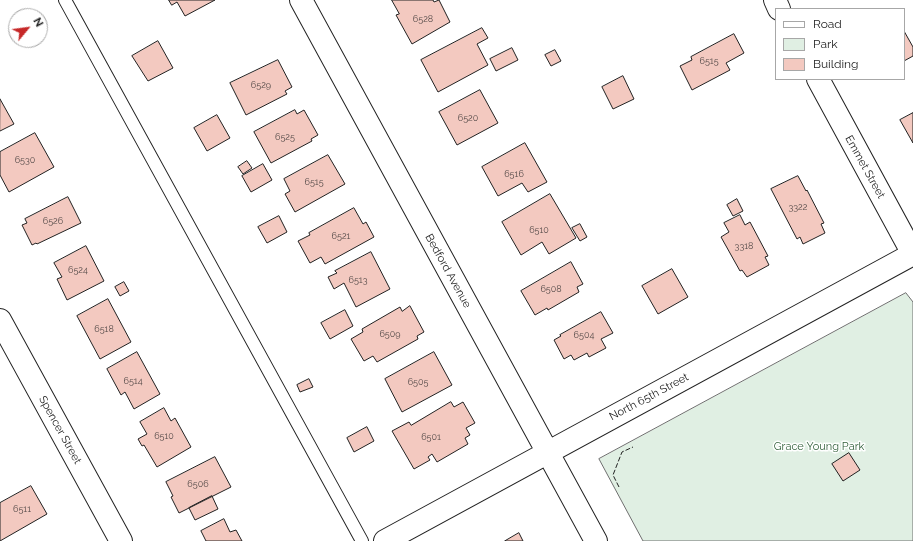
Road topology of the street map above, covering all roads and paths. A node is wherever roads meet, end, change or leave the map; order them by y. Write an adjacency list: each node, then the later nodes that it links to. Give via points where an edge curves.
1 (66, 0): 8 (lane)
2 (301, 0): 6 (street, Bedford Avenue)
3 (819, 80): 4 (street, Emmet Street)
4 (913, 254): 6 (street, North 65th Street)
5 (0, 320): 7 (street, Spencer Street)
6 (548, 452): 9 (street, North 65th Street); 10 (street, Bedford Avenue)
7 (121, 541)
8 (362, 541)
9 (385, 541)
10 (596, 541)

